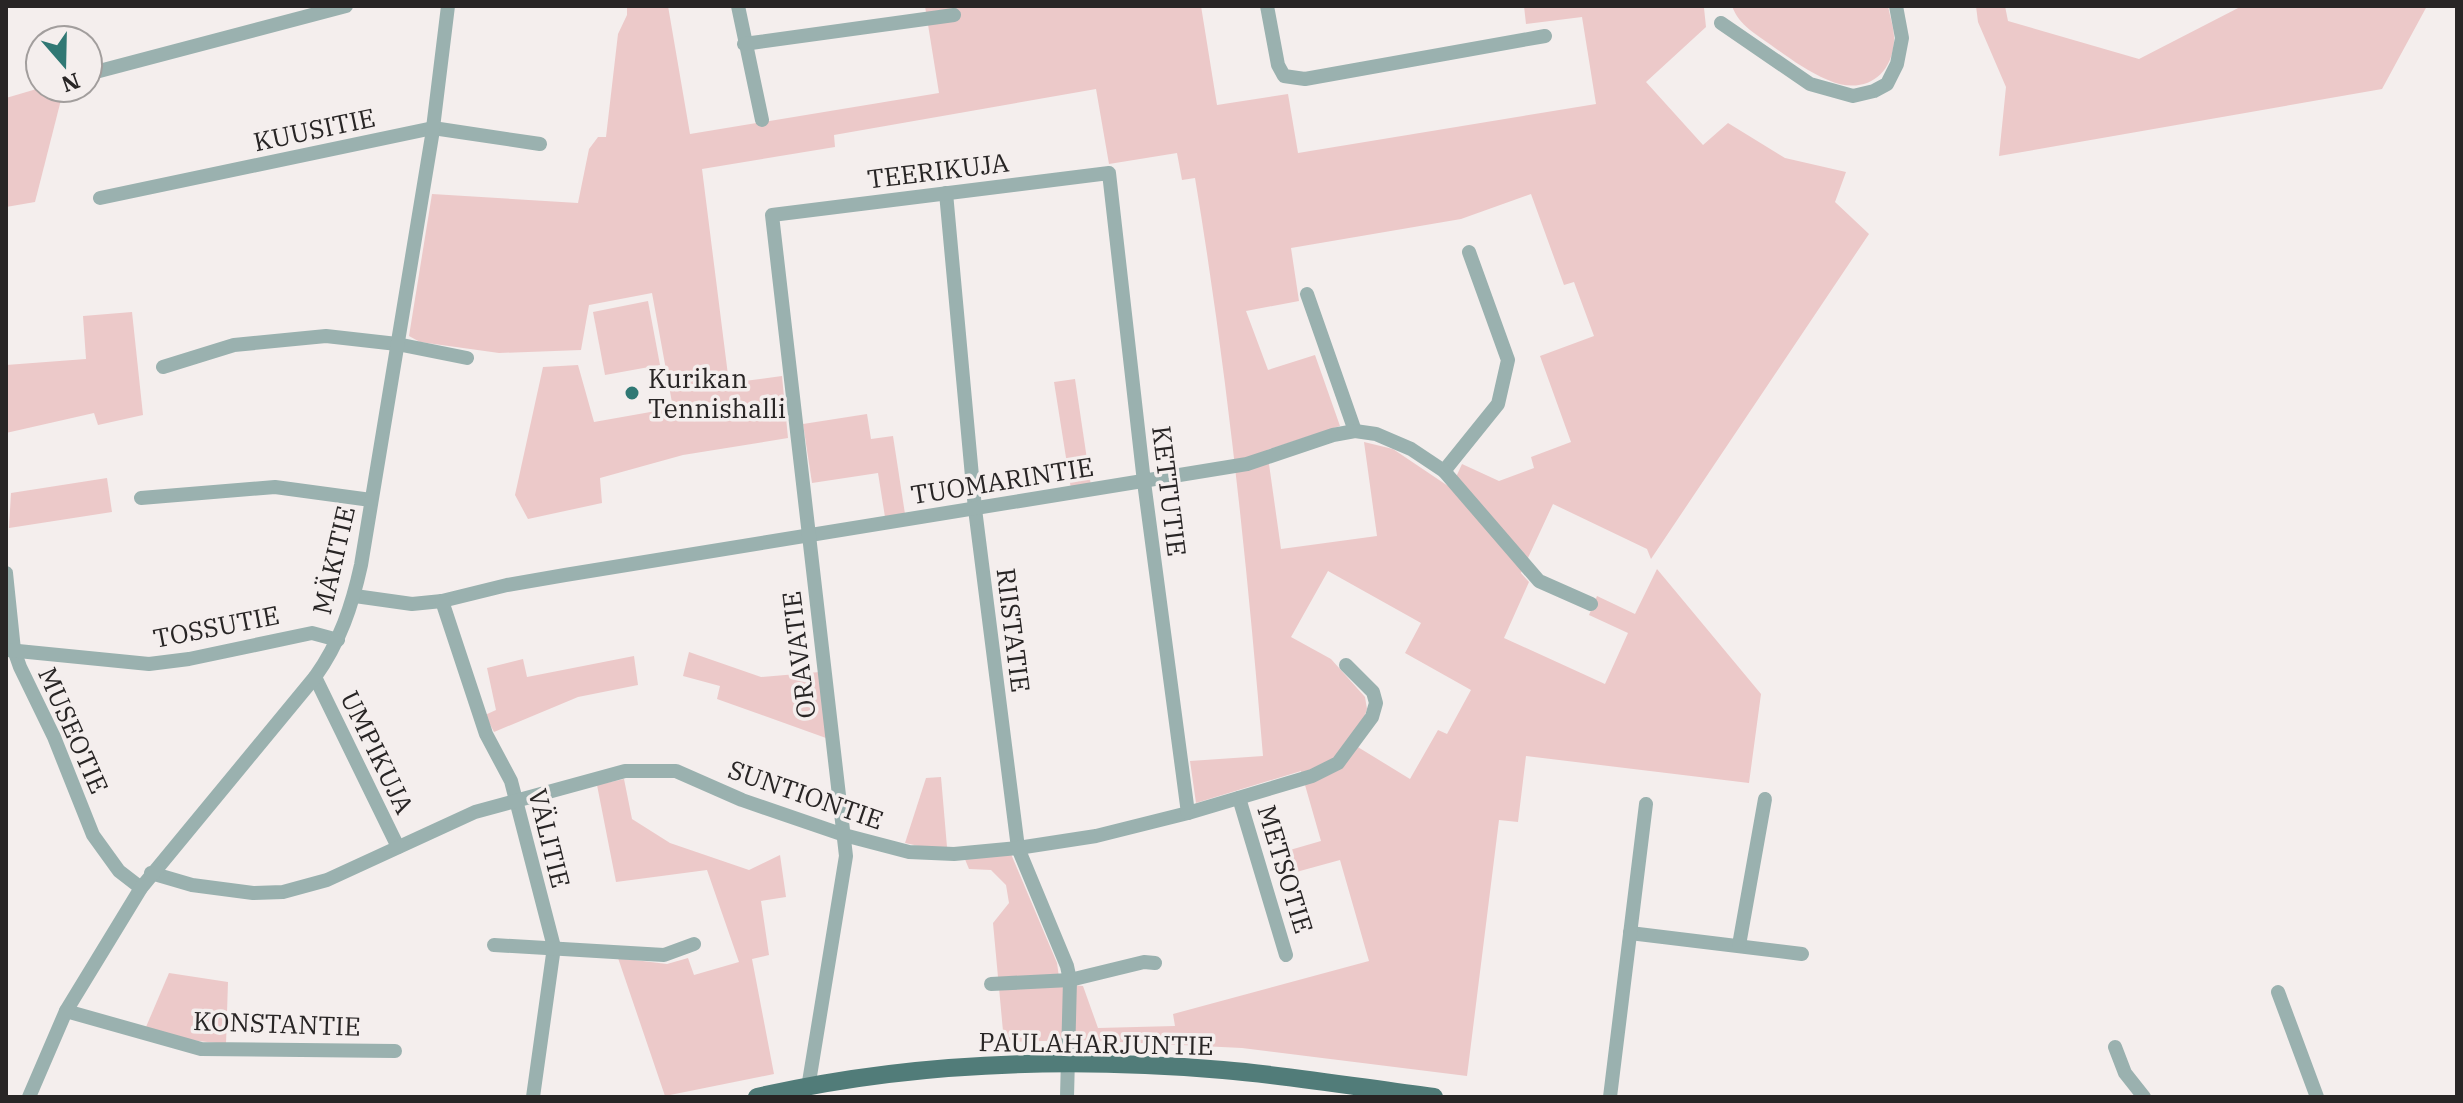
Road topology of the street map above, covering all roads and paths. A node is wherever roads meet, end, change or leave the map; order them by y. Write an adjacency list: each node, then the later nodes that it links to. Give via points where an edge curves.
1 (346, 6): 10 (street)
2 (448, 6): 12 (street, MÄKITIE)
3 (738, 6): 9 (street)
4 (1267, 6): 8 (street, via 1278,65 1284,76 1305,79)
5 (1896, 6): 7 (street, via 1902,38 1897,64 1887,84 1853,96 1810,84)
6 (954, 15): 9 (street)
7 (1721, 23)
8 (1545, 36)
9 (744, 44): 11 (street)
10 (104, 70)
11 (762, 120)
12 (433, 128): 13 (street, KUUSITIE); 16 (street, KUUSITIE); 20 (street, MÄKITIE)
13 (540, 144)
14 (1109, 173): 15 (street, TEERIKUJA); 25 (street, KETTUTIE)
15 (946, 193): 17 (street, TEERIKUJA); 28 (street, RIISTATIE)
16 (100, 198)
17 (772, 215): 29 (street, ORAVATIE)
18 (1469, 252): 24 (street, via 1508,360 1498,404)
19 (1307, 294): 23 (street)
20 (397, 344): 21 (street); 22 (street, via 326,336 234,345); 27 (street, MÄKITIE)
21 (467, 358)
22 (163, 367)
23 (1355, 431): 24 (street, TUOMARINTIE, via 1411,449); 25 (street, TUOMARINTIE, via 1247,464)
24 (1444, 471): 33 (street, TUOMARINTIE, via 1539,581)
25 (1144, 482): 28 (street, TUOMARINTIE); 42 (street, KETTUTIE)
26 (141, 498): 27 (street, via 275,487)
27 (371, 500): 31 (street, MÄKITIE)
28 (975, 509): 29 (street, TUOMARINTIE); 45 (street, RIISTATIE)
29 (808, 535): 32 (street, TUOMARINTIE, via 507,585); 43 (street, ORAVATIE)
30 (6, 573): 35 (street, MUSEOTIE)
31 (355, 596): 32 (street, TUOMARINTIE, via 412,604); 34 (street, MÄKITIE)
32 (442, 601): 40 (street, VÄLITIE, via 486,734)
33 (1591, 604)
34 (338, 640): 35 (street, TOSSUTIE, via 312,633 149,664); 37 (street, MÄKITIE)
35 (10, 650): 47 (street, MUSEOTIE, via 54,737 93,835 119,871)
36 (1346, 665): 38 (street, SUNTIONTIE, via 1373,692 1376,703 1349,751 1312,776)
37 (315, 677): 44 (street, UMPIKUJA); 46 (street, MÄKITIE)
38 (1239, 798): 42 (street, SUNTIONTIE); 54 (street, METSOTIE)
39 (1765, 799): 51 (street)
40 (515, 800): 43 (street, SUNTIONTIE, via 625,771 676,771); 44 (street, SUNTIONTIE); 52 (street, VÄLITIE)
41 (1646, 804): 48 (street)
42 (1188, 813): 45 (street, SUNTIONTIE)
43 (844, 835): 45 (street, SUNTIONTIE, via 909,852); 64 (street, ORAVATIE, via 846,856)
44 (398, 847): 46 (street, SUNTIONTIE, via 327,880 283,892 192,885)
45 (1018, 848): 56 (street, RIISTATIE)
46 (151, 873): 47 (street, MÄKITIE)
47 (141, 888): 59 (street, MÄKITIE)
48 (1630, 933): 51 (street); 72 (street)
49 (694, 944): 52 (street, via 664,955)
50 (494, 945): 52 (street)
51 (1739, 945): 53 (street)
52 (554, 947): 68 (street, VÄLITIE)
53 (1802, 954)
54 (1286, 955)
55 (1155, 963): 56 (street)
56 (1070, 980): 57 (street); 62 (street, RIISTATIE)
57 (991, 984)
58 (2278, 992): 74 (street)
59 (66, 1011): 61 (street, KONSTANTIE, via 201,1049); 63 (street, MÄKITIE)
60 (2115, 1047): 73 (street, via 2125,1073)
61 (395, 1051)
62 (1069, 1064): 64 (main road, PAULAHARJUNTIE, via 953,1067); 65 (main road, PAULAHARJUNTIE, via 1222,1070); 70 (street, RIISTATIE)
63 (37, 1081): 66 (street, MÄKITIE); 67 (street, MÄKITIE)
64 (808, 1088): 69 (main road, PAULAHARJUNTIE)
65 (1342, 1091): 71 (main road, PAULAHARJUNTIE)
66 (29, 1097)
67 (37, 1097)
68 (533, 1097)
69 (757, 1097)
70 (1067, 1097)
71 (1434, 1097)
72 (1610, 1097)
73 (2144, 1097)
74 (2317, 1097)

